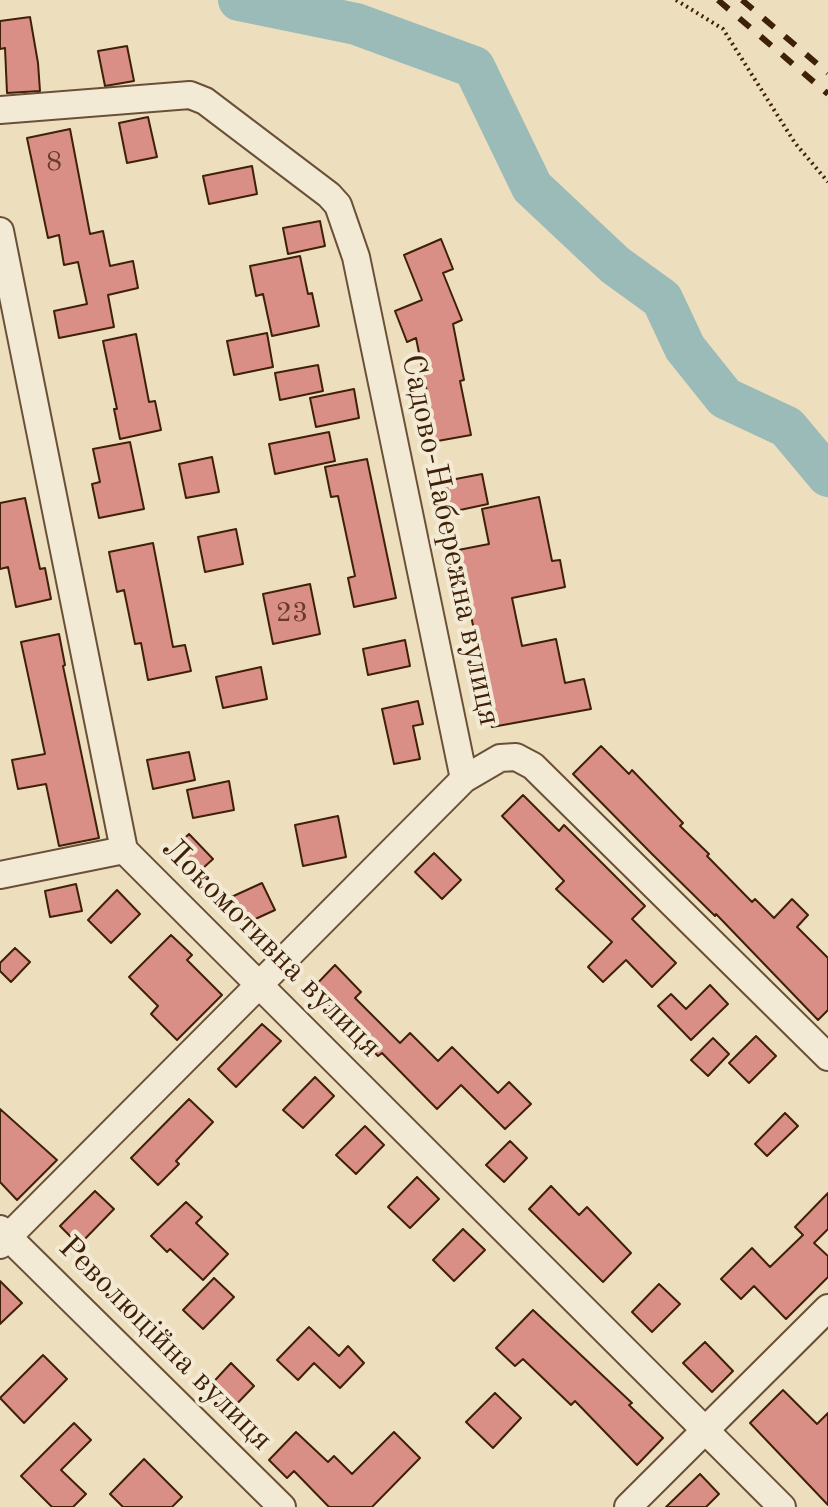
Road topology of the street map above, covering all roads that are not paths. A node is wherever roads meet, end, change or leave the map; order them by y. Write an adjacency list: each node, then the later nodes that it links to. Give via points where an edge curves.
1 (0, 110): 3 (street, Садово-Набережна вулиця, via 190,95 205,101 338,205 356,257)
2 (0, 231): 4 (street, Локомотивна вулиця)
3 (464, 779): 6 (street); 7 (street, Садово-Набережна вулиця, via 500,758 516,757 533,766)
4 (124, 850): 5 (street); 6 (street, Локомотивна вулиця)
5 (0, 875)
6 (257, 984): 8 (street); 10 (street, Локомотивна вулиця)
7 (828, 1057)
8 (3, 1237): 11 (street, Революційна вулиця)
9 (828, 1308): 10 (street)
10 (706, 1429): 12 (street); 13 (street, Локомотивна вулиця)
11 (282, 1507)
12 (628, 1507)
13 (782, 1507)

